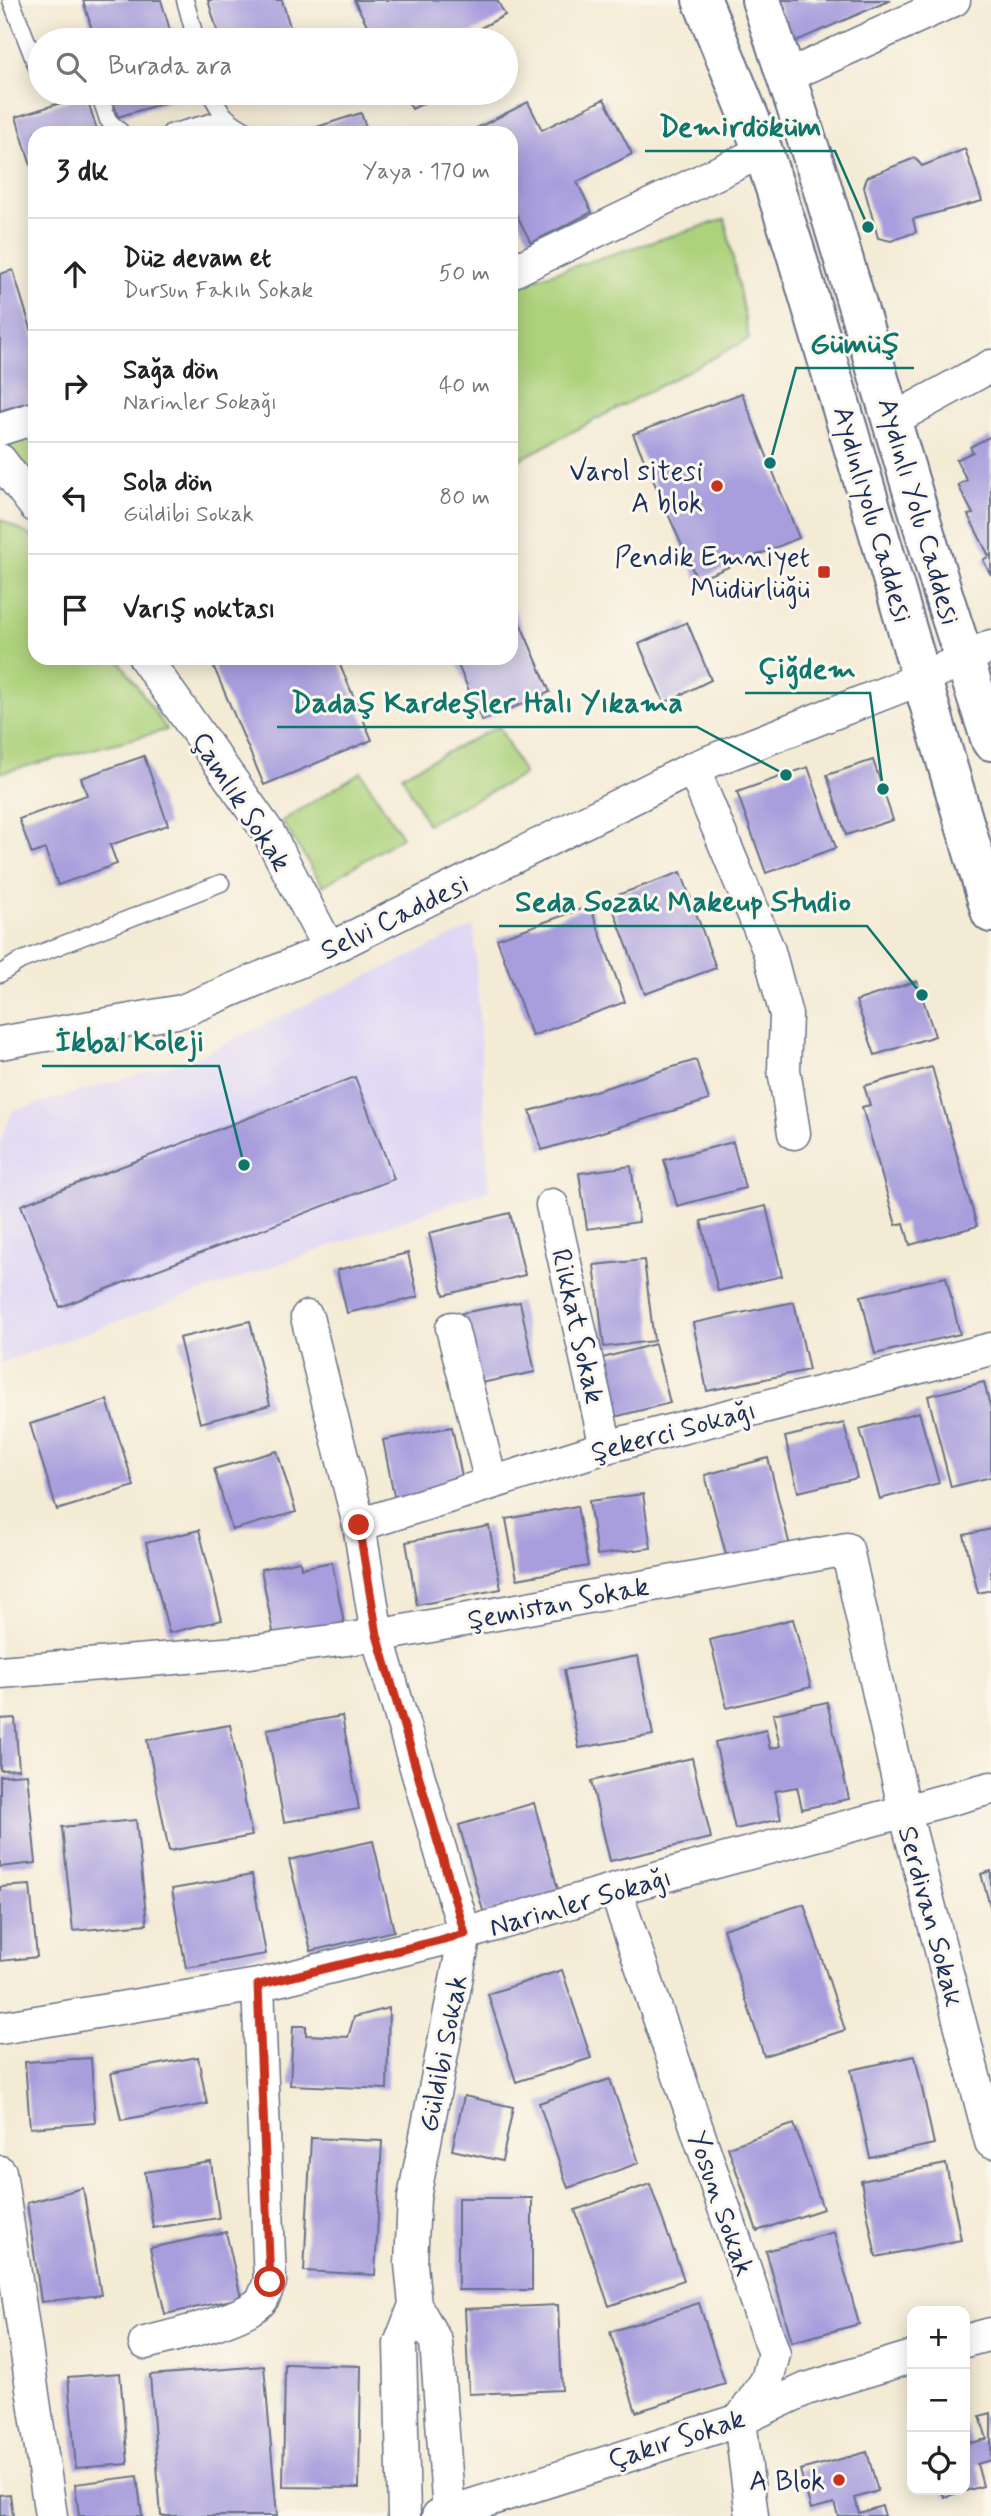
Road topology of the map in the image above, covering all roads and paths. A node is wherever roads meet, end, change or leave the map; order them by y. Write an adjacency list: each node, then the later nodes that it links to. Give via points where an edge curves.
1 (11, 0): 7 (lane)
2 (185, 0): 6 (lane)
3 (702, 0): 15 (main road, Aydınlıyolu Caddesi)
4 (761, 0): 8 (main road, Aydınlı Yolu Caddesi)
5 (954, 0): 8 (street)
6 (193, 28)
7 (28, 44)
8 (787, 76): 18 (main road, Aydınlı Yolu Caddesi)
9 (103, 105): 12 (lane)
10 (218, 105): 11 (lane)
11 (226, 118): 13 (lane); 14 (lane)
12 (114, 126)
13 (196, 126)
14 (239, 126)
15 (763, 151): 16 (street); 25 (main road, Aydınlıyolu Caddesi)
16 (518, 269)
17 (991, 366): 18 (street)
18 (894, 419): 23 (main road, Aydınlı Yolu Caddesi)
19 (28, 420): 20 (street)
20 (0, 429)
21 (0, 460): 22 (street)
22 (28, 497)
23 (978, 653): 25 (street, Selvi Caddesi); 26 (main road, Aydınlı Yolu Caddesi)
24 (150, 665): 30 (street, Çamlık Sokak, via 268,832)
25 (923, 678): 27 (street, Selvi Caddesi); 29 (main road, Aydınlıyolu Caddesi)
26 (991, 741)
27 (693, 768): 30 (street, Selvi Caddesi); 33 (street, via 769,951 786,1015 784,1070)
28 (221, 883): 31 (lane, via 20,961)
29 (991, 913)
30 (329, 948): 32 (street, Selvi Caddesi, via 181,1011)
31 (0, 974)
32 (0, 1043)
33 (794, 1133)
34 (552, 1205): 38 (street, Rikkat Sokak)
35 (307, 1317): 40 (street, Güldibi Sokak)
36 (452, 1328): 39 (street)
37 (991, 1349): 38 (street, Şekerci Sokağı)
38 (606, 1447): 39 (street, Şekerci Sokağı)
39 (491, 1482): 40 (street, Şekerci Sokağı)
40 (359, 1525): 41 (street, Güldibi Sokak)
41 (377, 1635): 42 (street, Şemistan Sokak, via 249,1652); 44 (street, Şemistan Sokak, via 847,1549); 46 (street, Güldibi Sokak)
42 (0, 1672)
43 (991, 1788): 44 (street, Narinler Sokağı)
44 (905, 1812): 45 (street, Narinler Sokağı); 49 (street, Serdivan Sokak)
45 (615, 1889): 46 (street, Narinler Sokağı); 56 (street, Yosun Sokak, via 774,2354 767,2380)
46 (465, 1934): 47 (street, Narinler Sokağı); 51 (street, Güldibi Sokak, via 414,2197 411,2264)
47 (258, 1985): 48 (street, Narinler Sokağı); 54 (street, via 270,2282 261,2301 243,2311)
48 (0, 2028)
49 (991, 2142)
50 (0, 2172): 58 (street)
51 (415, 2305): 57 (street, via 436,2342); 59 (street, via 400,2344)
52 (991, 2334): 53 (street)
53 (970, 2340)
54 (145, 2343)
55 (907, 2359): 56 (street, Çakır Sokak, via 806,2389)
56 (740, 2420): 57 (street, Çakır Sokak); 60 (street)
57 (444, 2514)
58 (51, 2516)
59 (404, 2516)
60 (752, 2516)

